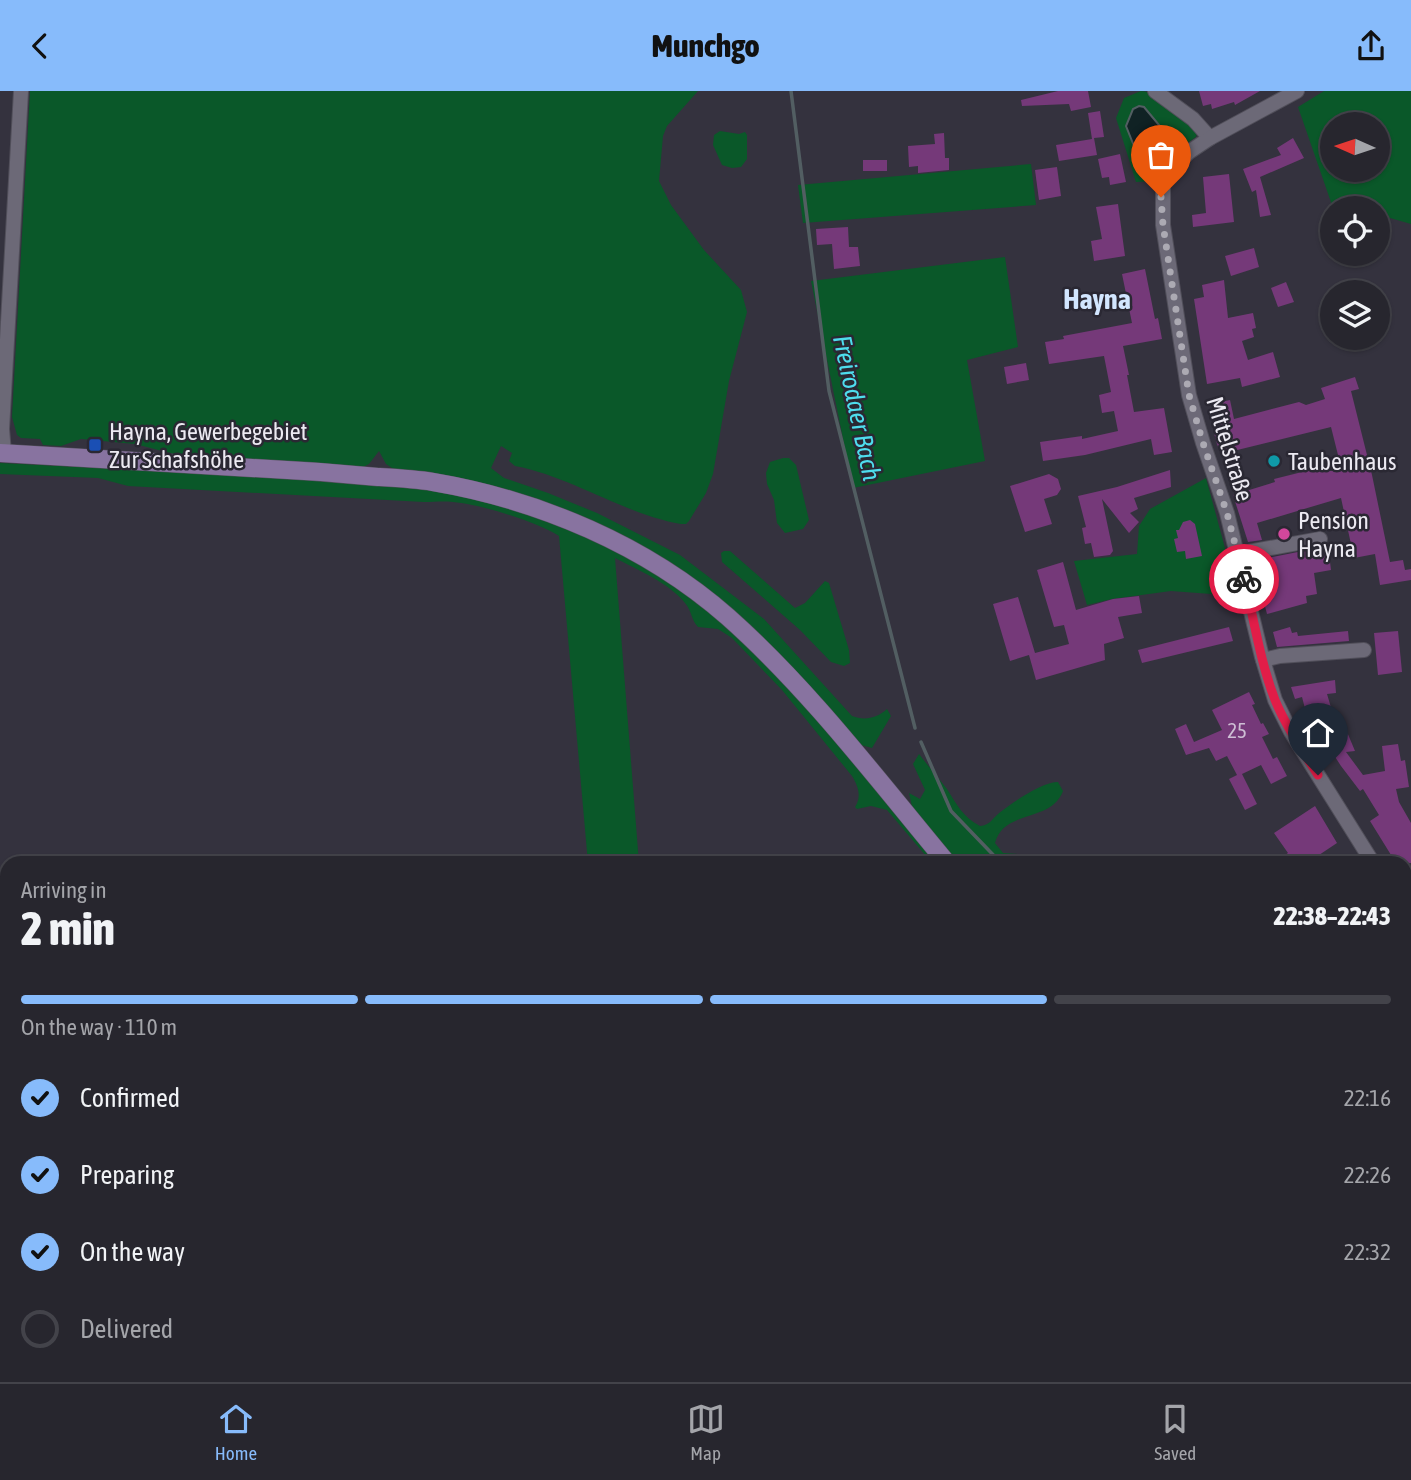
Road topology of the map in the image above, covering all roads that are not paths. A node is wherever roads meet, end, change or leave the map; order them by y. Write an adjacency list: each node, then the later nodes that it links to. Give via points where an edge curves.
1 (21, 91): 5 (street)
2 (1155, 91): 4 (street)
3 (1297, 91): 4 (street, Mittelstraße)
4 (1210, 138): 7 (street, Mittelstraße, via 1166,176 1161,208 1189,395)
5 (2, 453): 10 (main road, via 430,481 503,497 616,541 693,590 767,653)
6 (1320, 539): 7 (street)
7 (1237, 554): 9 (street, Mittelstraße)
8 (1364, 650): 9 (street)
9 (1263, 660): 11 (street, Mittelstraße, via 1291,732)
10 (941, 856)
11 (1369, 856)

